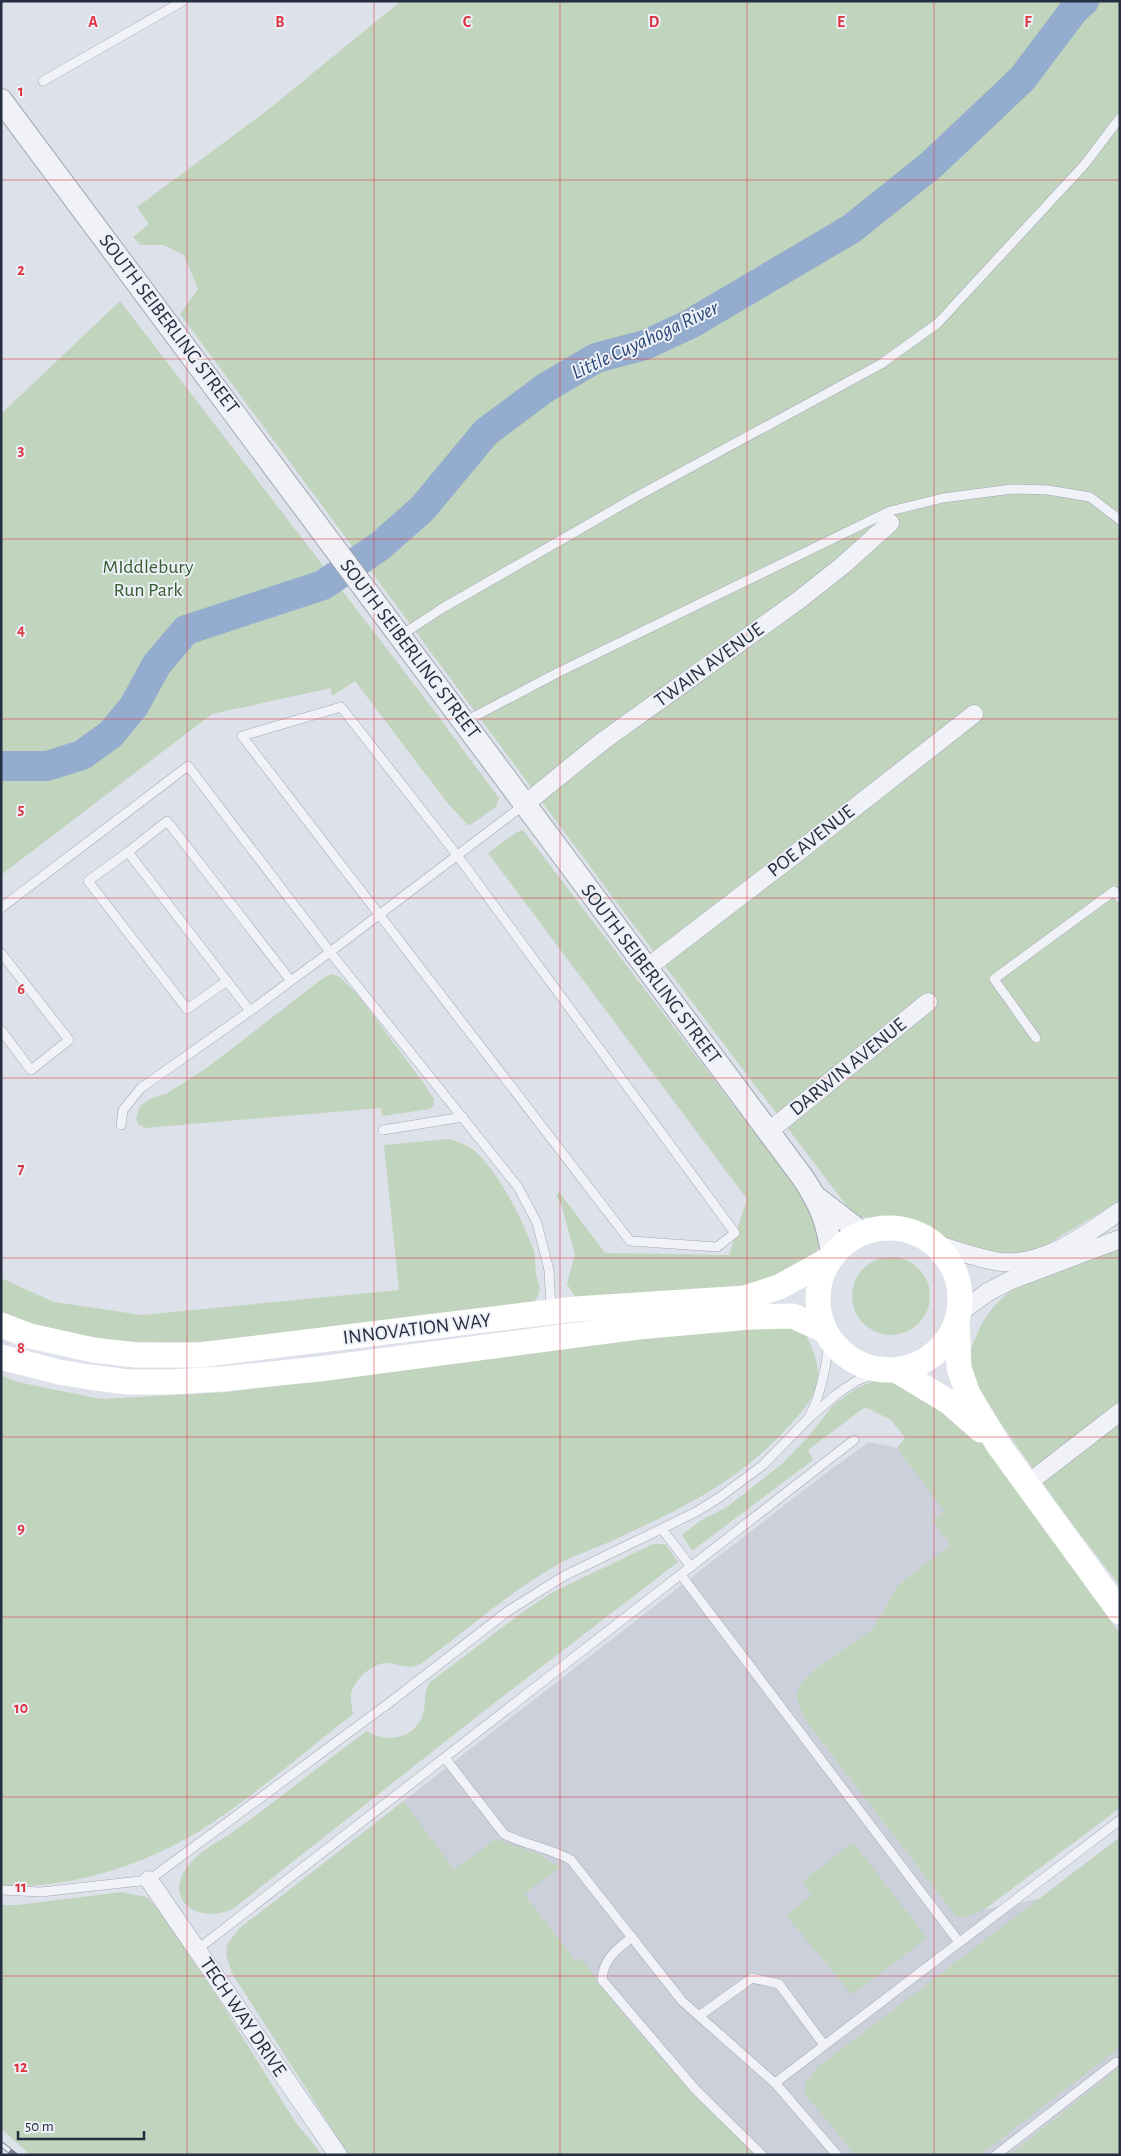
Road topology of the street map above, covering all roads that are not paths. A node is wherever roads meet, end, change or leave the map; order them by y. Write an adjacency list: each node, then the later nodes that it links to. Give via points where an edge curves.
1 (183, 1): 2 (lane)
2 (43, 81)
3 (1, 100): 7 (street, SOUTH SEIBERLING STREET)
4 (1120, 118): 7 (lane, via 1085,164 938,322 881,364 634,498)
5 (1120, 520): 9 (lane, via 1090,497 1048,490 1012,489 943,498 890,511 557,673)
6 (890, 523): 10 (street, TWAIN AVENUE, via 813,589 603,741)
7 (400, 636): 9 (street, SOUTH SEIBERLING STREET)
8 (974, 714): 18 (street, POE AVENUE)
9 (464, 722): 10 (street, SOUTH SEIBERLING STREET)
10 (525, 804): 12 (lane); 18 (street, SOUTH SEIBERLING STREET)
11 (128, 852): 19 (lane, via 167,821); 20 (lane); 20 (lane, via 88,880 187,1009)
12 (457, 855): 15 (lane); 15 (lane, via 341,707 242,736); 15 (lane, via 735,1233 717,1247 630,1241)
13 (1120, 898): 24 (lane, via 1114,891 994,979)
14 (1, 908): 16 (lane, via 188,766)
15 (378, 915): 16 (lane)
16 (330, 952): 19 (lane); 25 (lane)
17 (1, 953): 23 (lane, via 69,1040 31,1070)
18 (648, 967): 28 (street, SOUTH SEIBERLING STREET)
19 (291, 980): 22 (lane)
20 (227, 981): 22 (lane)
21 (928, 1002): 28 (street, DARWIN AVENUE)
22 (250, 1011): 26 (lane, via 141,1088 123,1110)
23 (1, 1030)
24 (1036, 1038)
25 (463, 1118): 27 (lane); 35 (lane, via 518,1187 537,1223 549,1270)
26 (121, 1125)
27 (383, 1130)
28 (768, 1132): 29 (street, SOUTH SEIBERLING STREET)
29 (818, 1199): 31 (street, SOUTH SEIBERLING STREET); 34 (street, SOUTH SEIBERLING STREET, via 828,1226)
30 (1120, 1211): 33 (street, via 1052,1252 1020,1261 996,1261)
31 (862, 1233): 33 (main road, via 900,1228); 34 (main road, via 843,1244)
32 (1120, 1239): 36 (street, via 1009,1281 988,1292)
33 (934, 1244): 36 (main road, via 948,1259 957,1278)
34 (830, 1258): 35 (main road, INNOVATION WAY, via 779,1287 745,1298 653,1302); 38 (main road, via 817,1295 820,1319)
35 (551, 1312): 37 (main road, INNOVATION WAY, via 228,1352 170,1356 93,1350 30,1336)
36 (958, 1316): 40 (main road, via 948,1337 934,1353 916,1364); 44 (main road, via 960,1374)
37 (1, 1325)
38 (827, 1334): 39 (main road, INNOVATION WAY, via 793,1316 750,1317 638,1327 319,1369 170,1382 88,1378); 40 (main road, via 849,1358 871,1368); 42 (lane, via 828,1360 822,1386)
39 (1, 1358)
40 (890, 1370): 42 (lane, via 850,1384); 44 (main road, via 949,1402)
41 (1120, 1412): 45 (street)
42 (808, 1419): 46 (lane, via 734,1489)
43 (854, 1440): 47 (lane)
44 (999, 1446): 45 (main road)
45 (1027, 1484): 49 (main road)
46 (662, 1529): 47 (lane); 52 (lane, via 564,1576 508,1610 389,1703)
47 (691, 1567): 48 (lane)
48 (681, 1575): 50 (lane); 55 (lane)
49 (1120, 1612)
50 (445, 1758): 54 (lane, via 504,1834 571,1860); 56 (lane)
51 (1120, 1820): 55 (lane)
52 (150, 1880): 53 (lane, via 41,1892); 56 (street, TECH WAY DRIVE)
53 (1, 1890)
54 (632, 1937): 57 (lane, via 682,2002); 62 (lane, via 610,1956 602,1972 602,1980 696,2089)
55 (959, 1942): 58 (lane)
56 (198, 1949): 61 (street, TECH WAY DRIVE)
57 (699, 2016): 58 (lane, via 752,1978 780,1984); 60 (lane)
58 (824, 2045): 60 (lane)
59 (1116, 2062): 64 (lane)
60 (775, 2083): 63 (lane)
61 (338, 2155)
62 (762, 2155)
63 (837, 2155)
64 (996, 2155)

